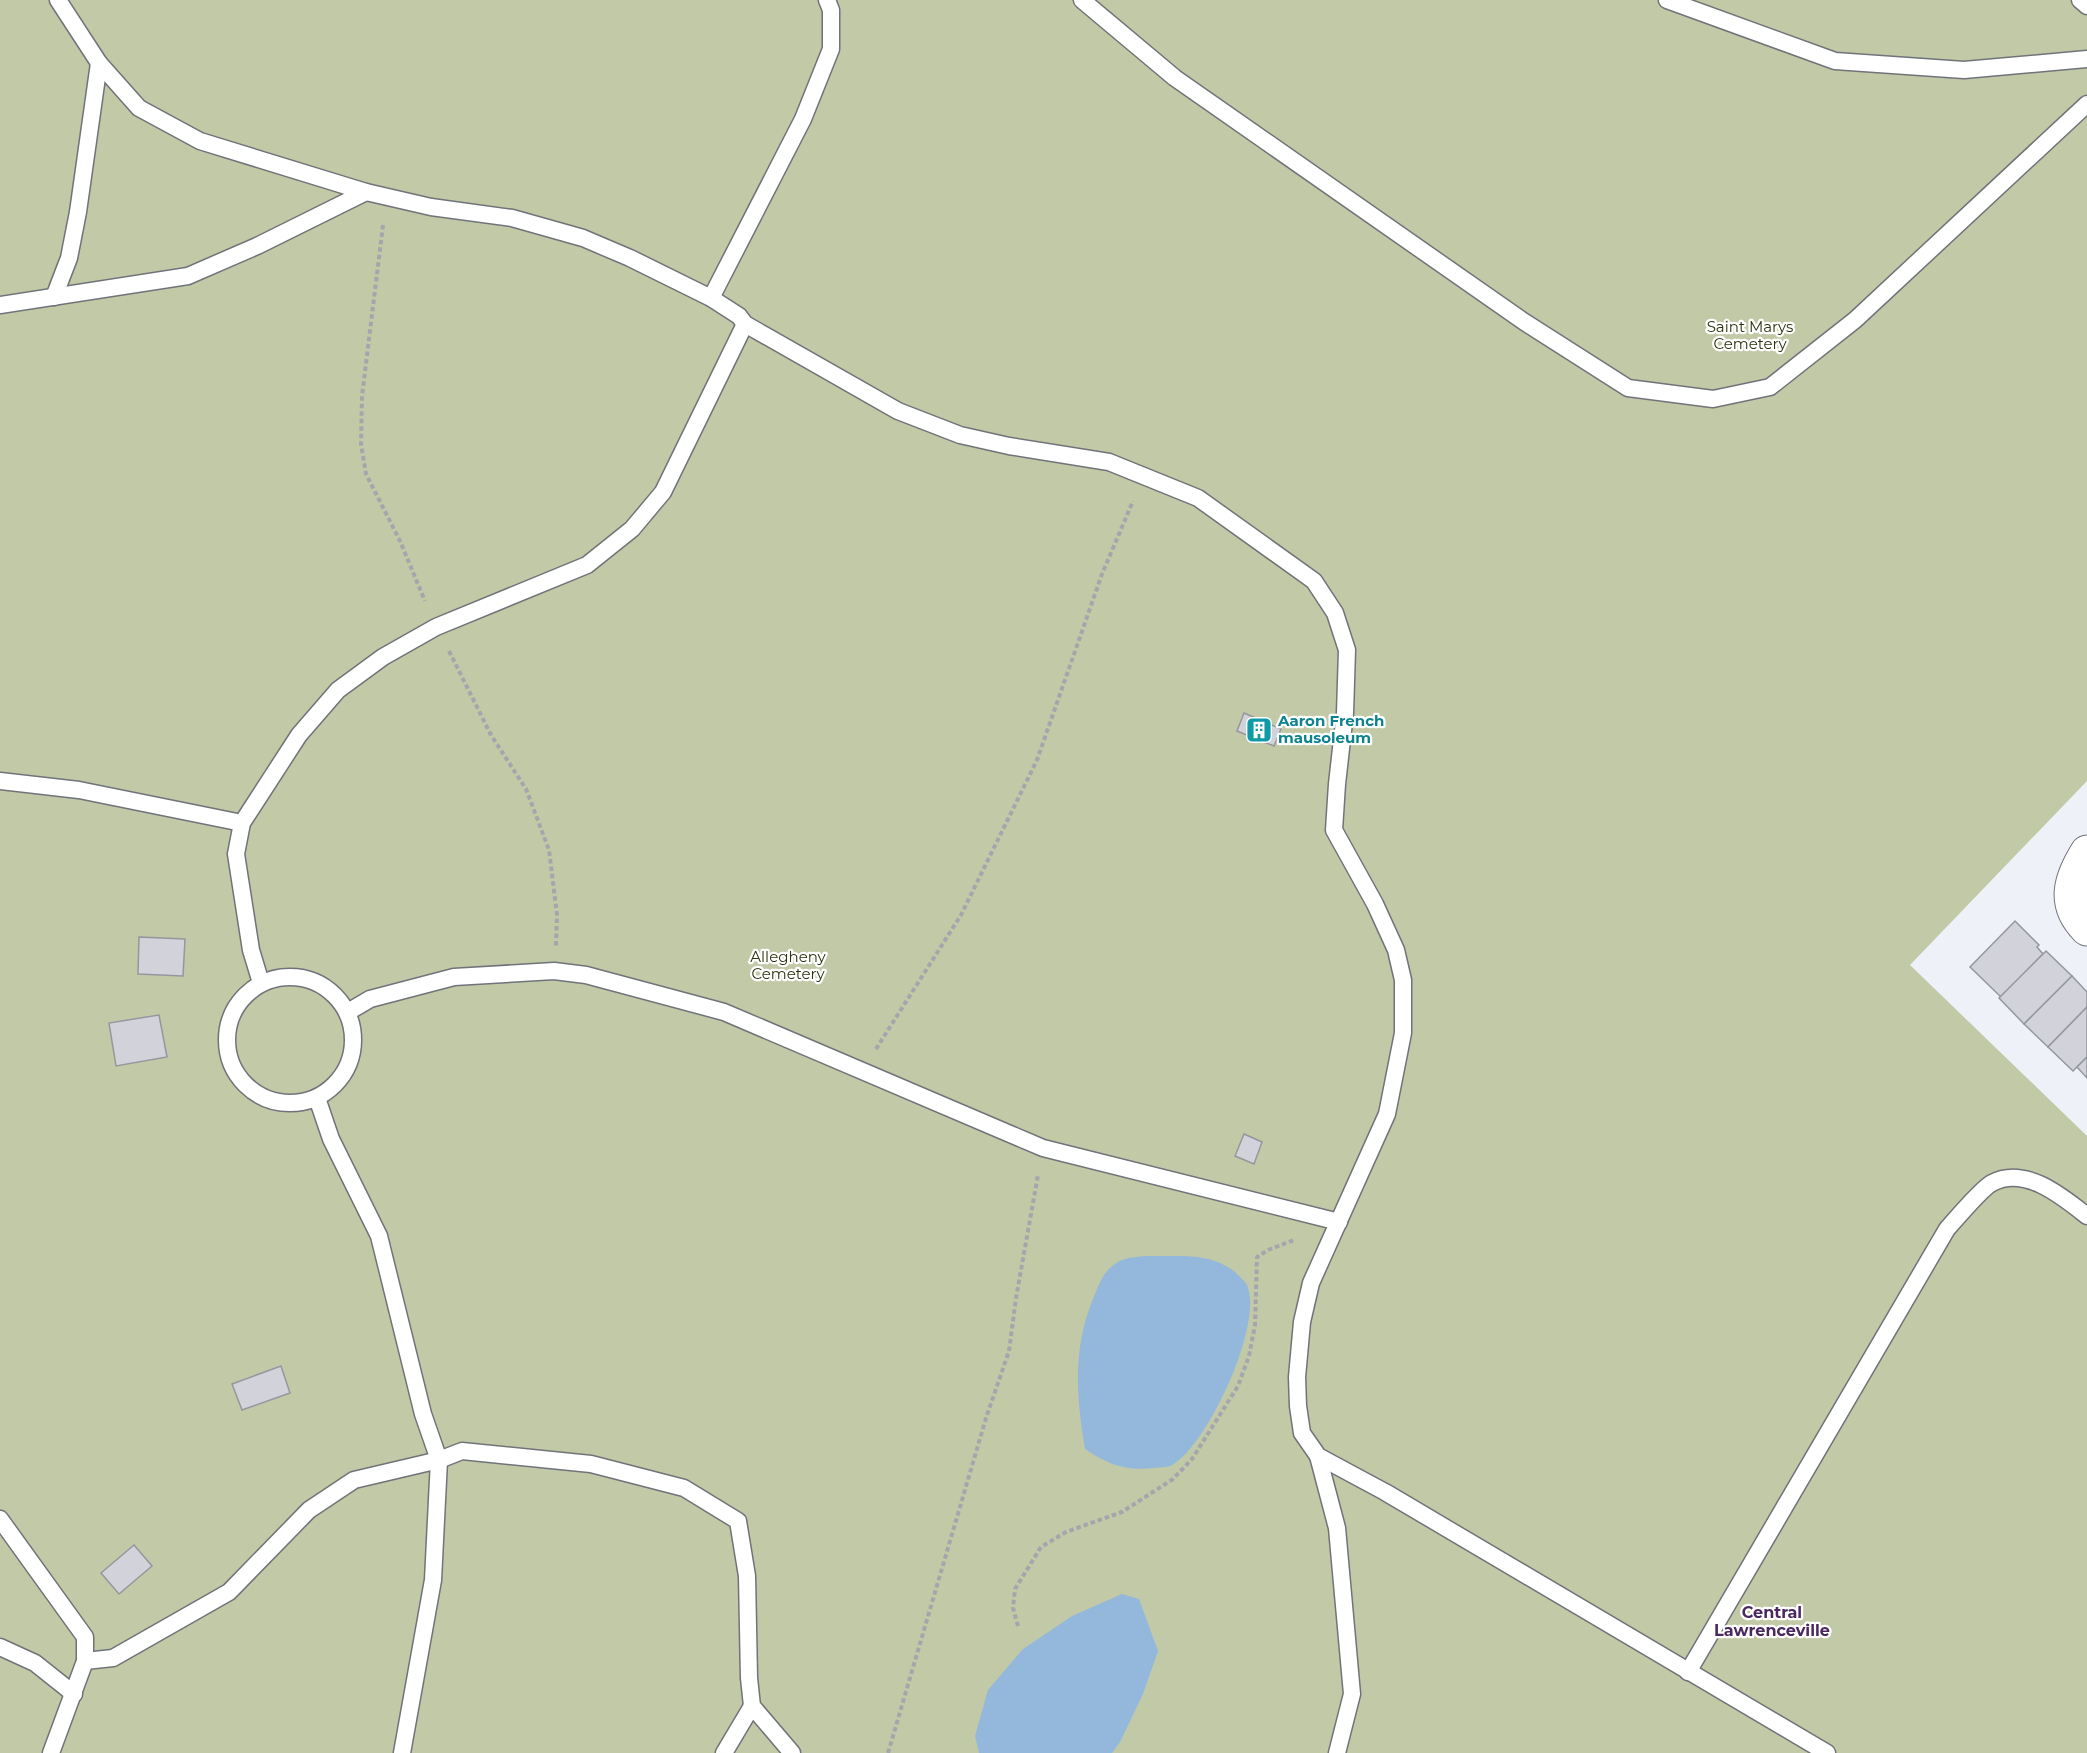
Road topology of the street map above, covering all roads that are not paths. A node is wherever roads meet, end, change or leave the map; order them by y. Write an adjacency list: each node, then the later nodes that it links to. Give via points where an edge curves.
1 (58, 0): 8 (lane)
2 (827, 0): 12 (lane, via 831,10 831,49 803,119)
3 (1082, 0): 9 (lane, via 1175,78 1523,321 1628,388 1713,399 1770,387 1855,320)
4 (1667, 0): 7 (lane, via 1835,61 1964,70)
5 (2080, 0): 6 (lane)
6 (2087, 6)
7 (2087, 59)
8 (99, 63): 10 (lane, via 139,108 200,141); 11 (lane, via 78,212 69,258)
9 (2087, 104)
10 (366, 192): 11 (lane, via 188,276); 12 (lane, via 431,207 512,218 583,238)
11 (54, 297): 13 (lane)
12 (711, 298): 14 (lane)
13 (0, 305)
14 (745, 324): 16 (lane, via 663,492 632,530 586,565 436,627 383,657 338,690 299,735); 23 (lane, via 898,411 960,435 1109,462 1198,498 1314,581 1335,613 1347,650 1334,830 1375,904 1396,951 1402,980 1403,1033 1387,1114)
15 (0, 781): 16 (lane, via 79,790)
16 (242, 824): 19 (lane, via 236,854 251,950)
17 (2087, 852): 18 (street, via 2076,868 2070,890 2076,918)
18 (2087, 929)
19 (261, 983): 20 (lane, via 287,976 303,978 335,994); 21 (lane, via 248,992 231,1015 226,1042 230,1064 249,1090 272,1102 295,1104)
20 (348, 1012): 21 (lane, via 354,1034 350,1065 336,1085); 23 (lane, via 369,999 454,977 554,971 586,975 724,1012 1043,1148)
21 (317, 1098): 25 (lane, via 331,1139 379,1236 423,1414)
22 (2087, 1216): 29 (lane, via 2062,1196 2025,1178 2006,1179 1991,1183 1947,1229)
23 (1339, 1222): 24 (lane, via 1311,1283 1302,1322 1297,1377 1302,1433)
24 (1318, 1456): 29 (lane); 36 (lane, via 1337,1528 1352,1694)
25 (439, 1460): 28 (lane, via 354,1480 309,1510 229,1592 113,1658); 31 (lane, via 462,1451 591,1464 684,1488 738,1521 747,1576); 33 (lane, via 433,1580)
26 (0, 1519): 28 (lane, via 85,1637)
27 (0, 1647): 30 (lane, via 35,1663)
28 (85, 1661): 30 (lane)
29 (1688, 1672): 37 (lane)
30 (74, 1694): 32 (lane)
31 (752, 1707): 34 (lane); 35 (lane)
32 (51, 1753)
33 (402, 1753)
34 (724, 1753)
35 (792, 1753)
36 (1337, 1753)
37 (1827, 1753)

